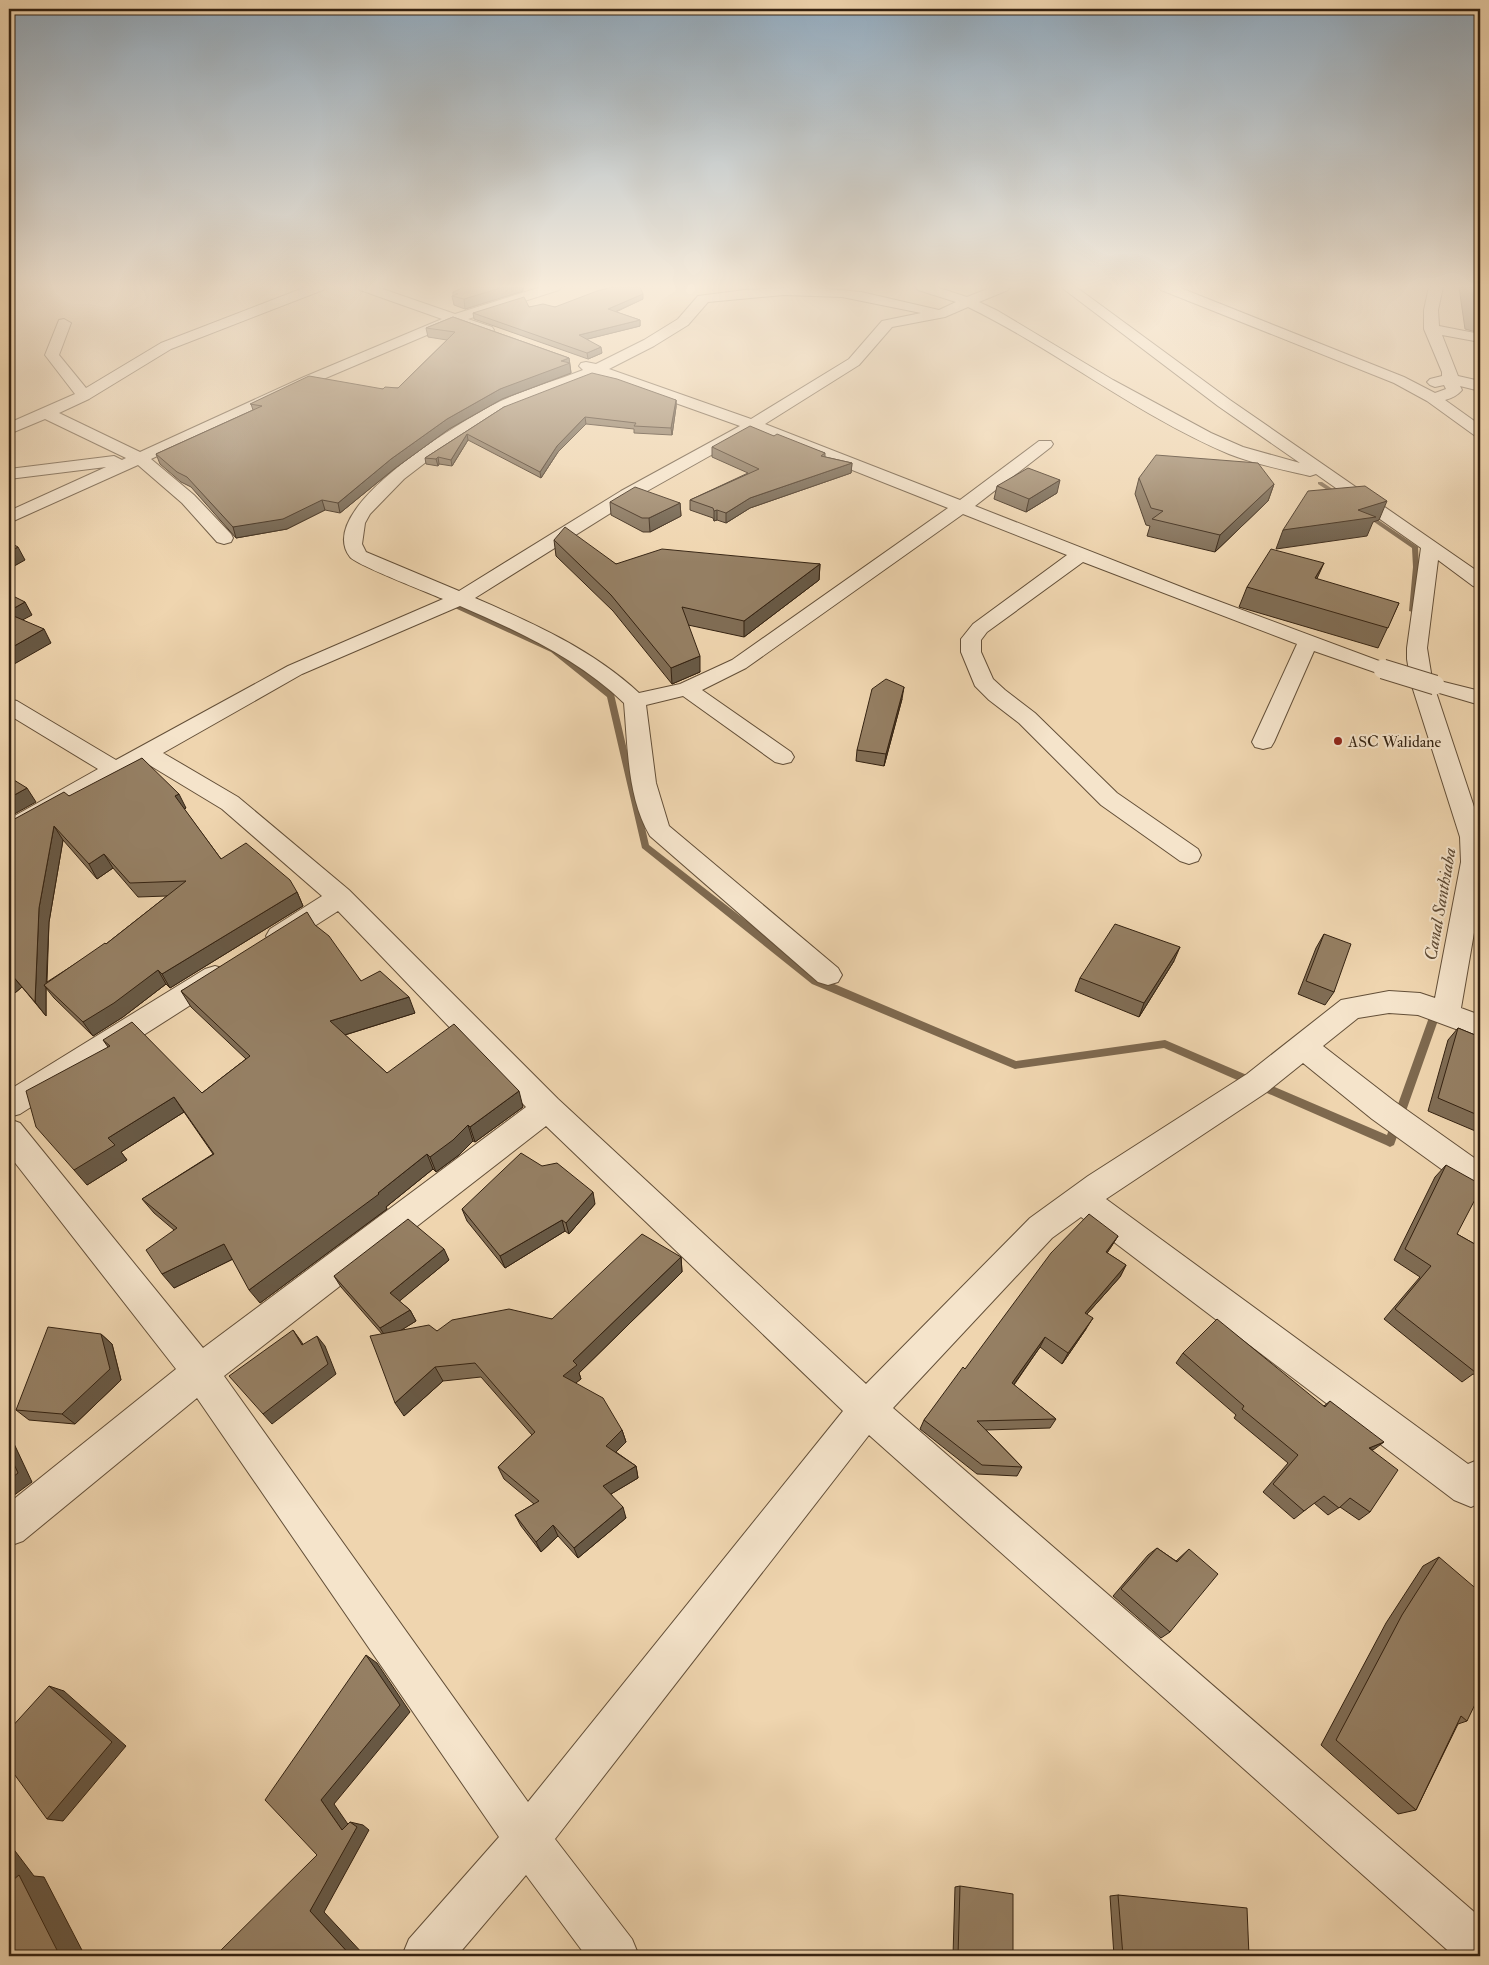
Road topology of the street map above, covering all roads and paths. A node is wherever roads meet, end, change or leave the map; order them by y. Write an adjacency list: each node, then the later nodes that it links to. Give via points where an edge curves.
1 (71, 379): 13 (street)
2 (112, 379): 13 (street)
3 (312, 379): 20 (street)
4 (574, 379): 29 (street, via 498,409 424,455 398,475 363,511 356,523 353,544 358,554)
5 (621, 379): 16 (street)
6 (827, 379): 16 (street)
7 (1101, 379): 21 (street, via 1237,451 1302,470)
8 (1194, 379): 21 (street)
9 (1394, 379): 11 (street)
10 (1450, 379): 11 (street); 12 (street); 14 (street, via 1454,390)
11 (1406, 384): 14 (street)
12 (1480, 386)
13 (84, 396): 15 (street)
14 (1433, 398): 18 (street)
15 (46, 413): 17 (street); 20 (street)
16 (753, 425): 23 (street); 29 (street, via 626,496)
17 (9, 429)
18 (1480, 432)
19 (1046, 444): 23 (street)
20 (140, 458): 22 (street); 24 (street); 25 (street, via 188,499)
21 (1322, 472): 26 (street)
22 (9, 474)
23 (962, 507): 27 (street); 31 (street, via 739,664)
24 (9, 518)
25 (224, 538)
26 (1431, 546): 28 (street); 45 (street, via 1417,659 1472,837 1474,862)
27 (1081, 554): 30 (street); 40 (street, via 980,628 971,639 971,652 982,682 1026,718 1109,799)
28 (1480, 582)
29 (461, 598): 33 (street, via 565,650 607,676); 36 (street, via 295,670)
30 (1308, 642): 32 (street, bridge); 35 (street)
31 (686, 689): 33 (street); 37 (street)
32 (1480, 698)
33 (635, 701): 44 (street, via 643,773 651,814 659,830)
34 (9, 706): 38 (street)
35 (1262, 742)
36 (147, 753): 38 (street); 41 (street, via 230,803)
37 (783, 757)
38 (116, 770): 39 (street)
39 (9, 829)
40 (1189, 855)
41 (340, 897): 42 (street); 49 (street)
42 (257, 949)
43 (232, 965): 48 (street)
44 (828, 975)
45 (1446, 1014): 46 (street); 47 (street, via 1420,1004 1397,1002 1351,1008)
46 (1480, 1027)
47 (1302, 1046): 51 (street, via 1383,1110); 52 (street, via 1257,1083)
48 (9, 1105)
49 (547, 1108): 53 (street); 54 (street)
50 (9, 1132): 53 (street)
51 (1480, 1179)
52 (1081, 1199): 54 (street, via 1041,1228); 55 (street, via 1467,1487 1471,1488)
53 (200, 1372): 56 (street); 57 (street)
54 (867, 1409): 57 (street); 58 (street)
55 (1480, 1478)
56 (9, 1527)
57 (528, 1839): 59 (street); 60 (street)
58 (1480, 1948)
59 (426, 1956)
60 (614, 1956)

